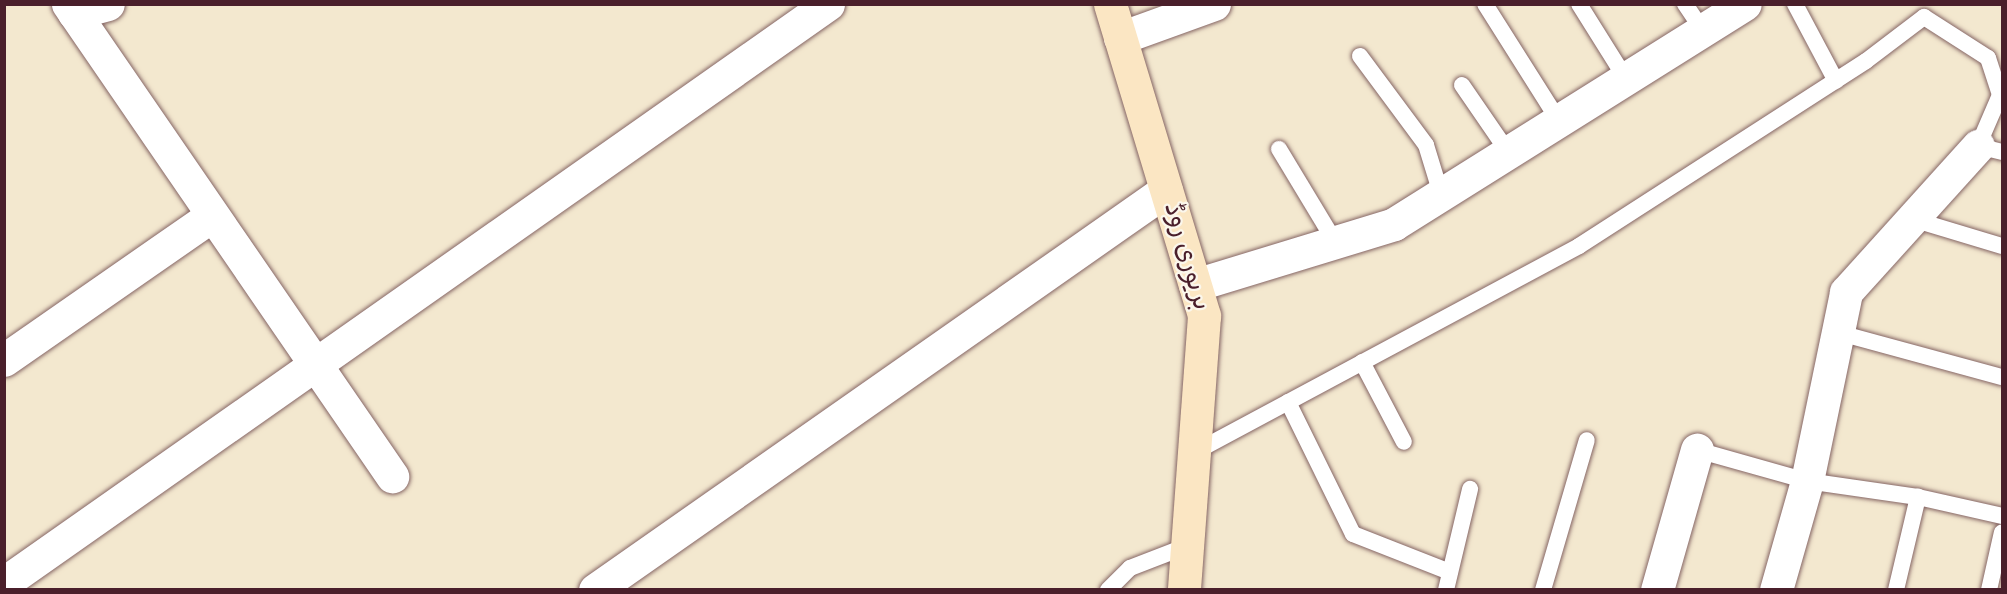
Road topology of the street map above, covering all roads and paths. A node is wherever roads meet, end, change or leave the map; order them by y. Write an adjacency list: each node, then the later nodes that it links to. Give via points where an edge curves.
1 (108, 4): 10 (street)
2 (828, 4): 31 (street)
3 (1110, 4): 12 (main road, بریوری روڈ)
4 (1214, 4): 12 (street)
5 (1485, 4): 17 (lane)
6 (1579, 4): 14 (lane)
7 (1685, 4): 11 (lane)
8 (1745, 4): 11 (street)
9 (1795, 4): 15 (lane)
10 (71, 9): 23 (street)
11 (1703, 31): 14 (street)
12 (1120, 38): 21 (main road, بریوری روڈ)
13 (1360, 56): 22 (lane, via 1426,146)
14 (1626, 79): 17 (street)
15 (1836, 81): 19 (lane, via 1924,17 1988,58 2000,95); 30 (lane, via 1579,246)
16 (1462, 85): 20 (lane)
17 (1559, 121): 20 (street)
18 (1279, 149): 25 (lane)
19 (1990, 149): 24 (street)
20 (1508, 152): 22 (street)
21 (1166, 190): 27 (main road, بریوری روڈ); 47 (street)
22 (1442, 194): 25 (street, via 1394,224)
23 (211, 216): 29 (street); 31 (street)
24 (1912, 219): 26 (lane); 28 (street, via 1846,292)
25 (1335, 242): 27 (street)
26 (2002, 246)
27 (1195, 285): 37 (main road, بریوری روڈ, via 1204,316)
28 (1836, 332): 32 (lane); 39 (street)
29 (4, 360)
30 (1362, 362): 33 (lane); 35 (lane)
31 (314, 365): 38 (street); 46 (street)
32 (2002, 377)
33 (1288, 402): 37 (lane); 45 (lane, via 1353,534)
34 (1587, 440): 51 (lane)
35 (1404, 442)
36 (1697, 450): 39 (lane); 52 (street)
37 (1195, 452): 44 (main road, بریوری روڈ)
38 (392, 476)
39 (1807, 481): 41 (lane); 53 (street)
40 (1470, 489): 45 (lane)
41 (1918, 497): 42 (lane); 54 (lane)
42 (2002, 516)
43 (2002, 532): 55 (lane)
44 (1187, 546): 48 (lane, via 1130,568); 49 (main road, بریوری روڈ)
45 (1450, 572): 50 (lane)
46 (4, 583)
47 (595, 590)
48 (1108, 590)
49 (1184, 590)
50 (1446, 590)
51 (1543, 590)
52 (1657, 590)
53 (1776, 590)
54 (1896, 590)
55 (1989, 590)

